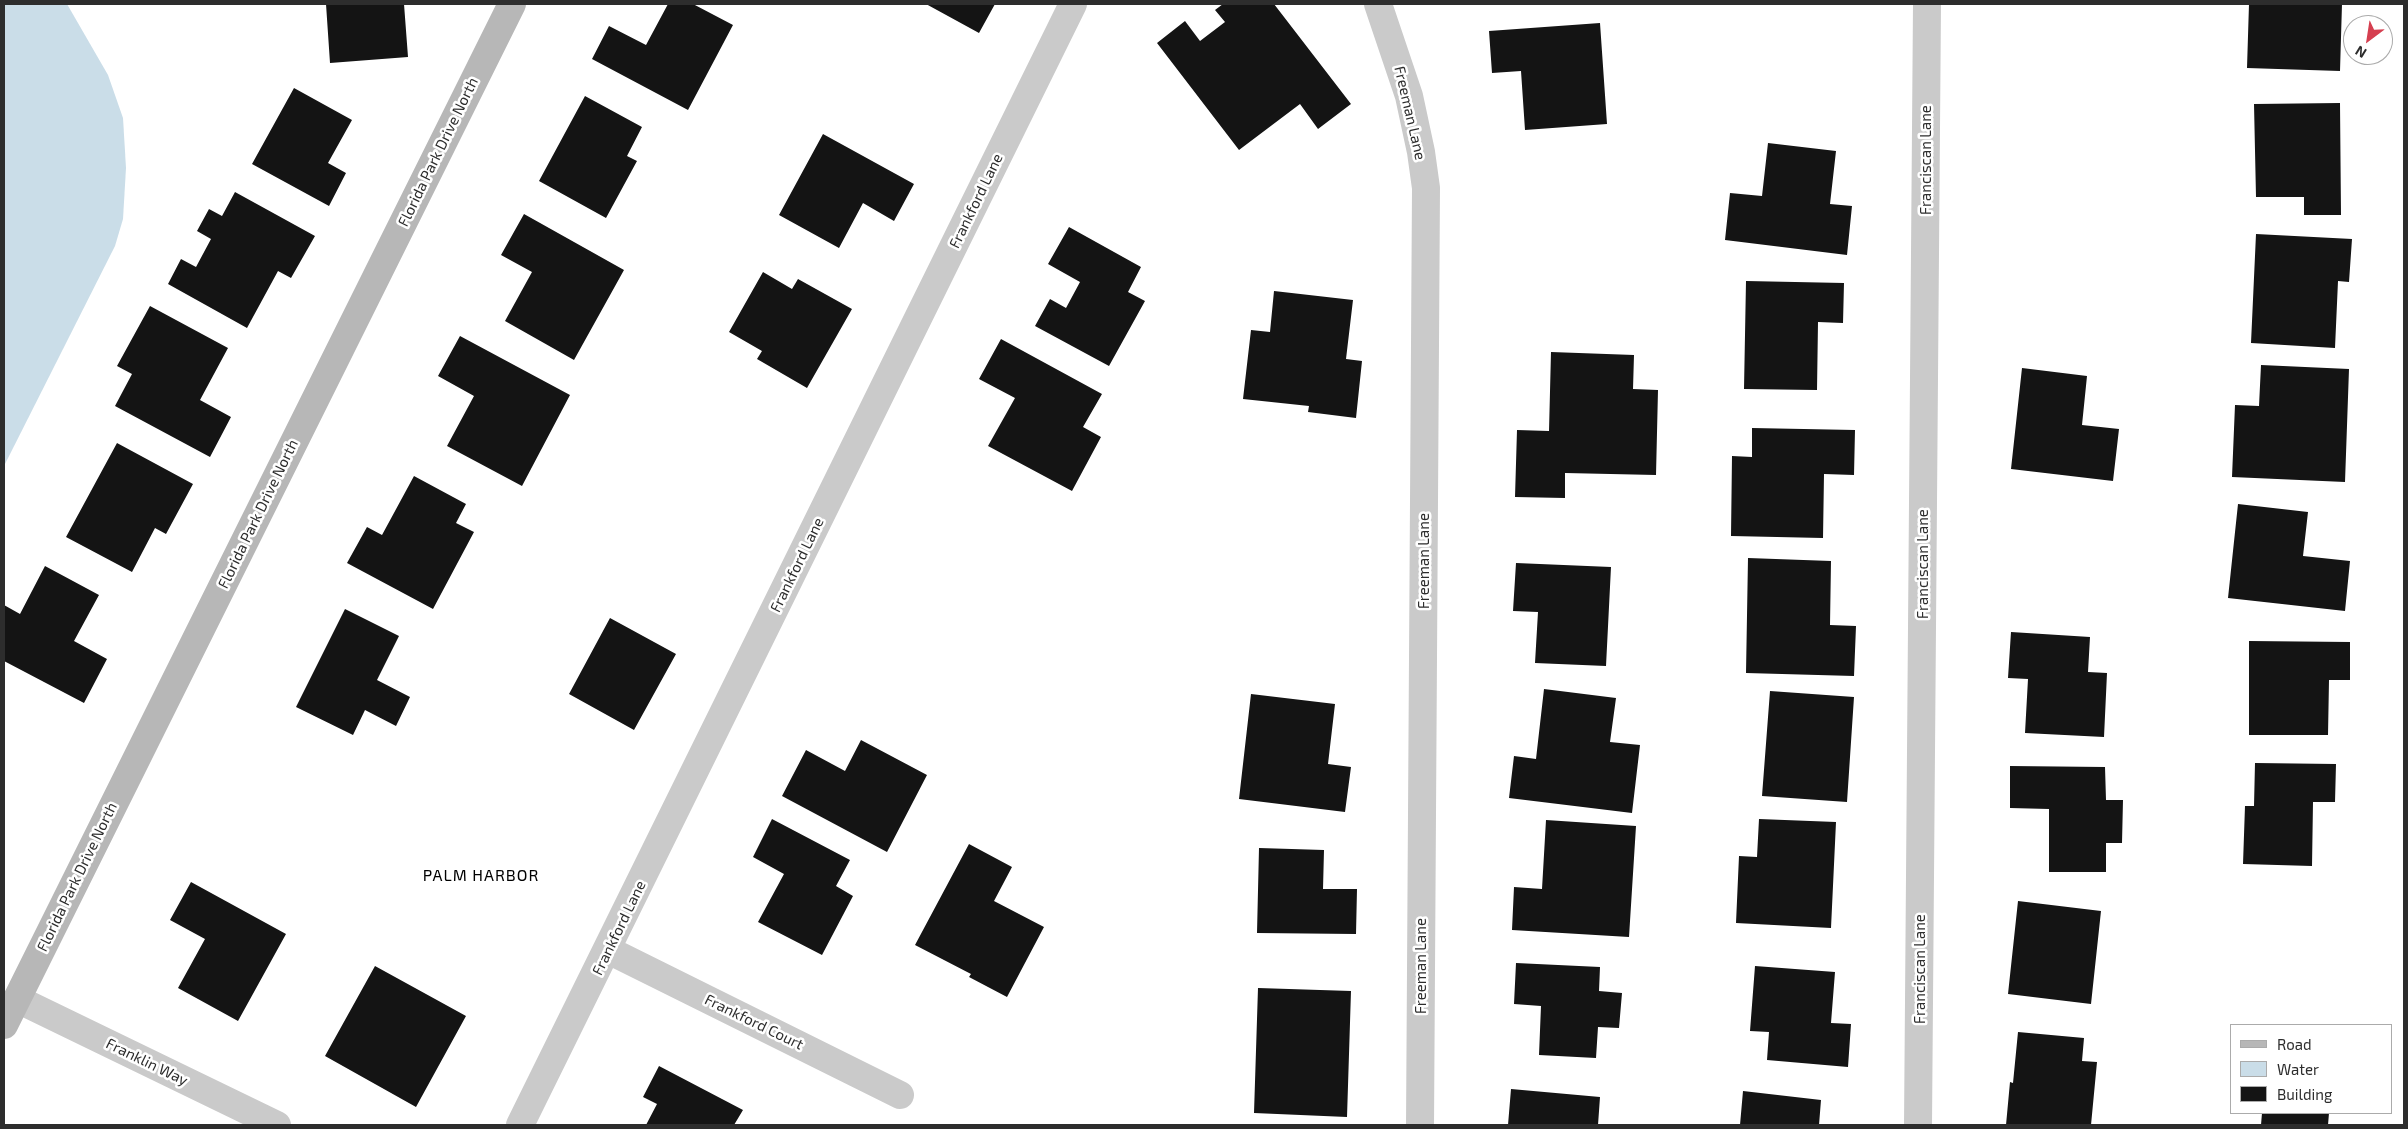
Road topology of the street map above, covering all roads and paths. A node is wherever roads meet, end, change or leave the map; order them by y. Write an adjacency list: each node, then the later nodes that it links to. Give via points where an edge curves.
1 (512, 4): 6 (street, Florida Park Drive North)
2 (1073, 4): 5 (street, Frankford Lane)
3 (1378, 4): 11 (street, Freeman Lane, via 1409,96 1422,152 1426,188)
4 (1927, 4): 12 (street, Franciscan Lane)
5 (608, 950): 8 (street, Frankford Court); 10 (street, Frankford Lane)
6 (16, 999): 7 (street, Florida Park Drive North); 9 (street, Franklin Way)
7 (4, 1025)
8 (900, 1095)
9 (277, 1125)
10 (520, 1125)
11 (1420, 1125)
12 (1918, 1125)

